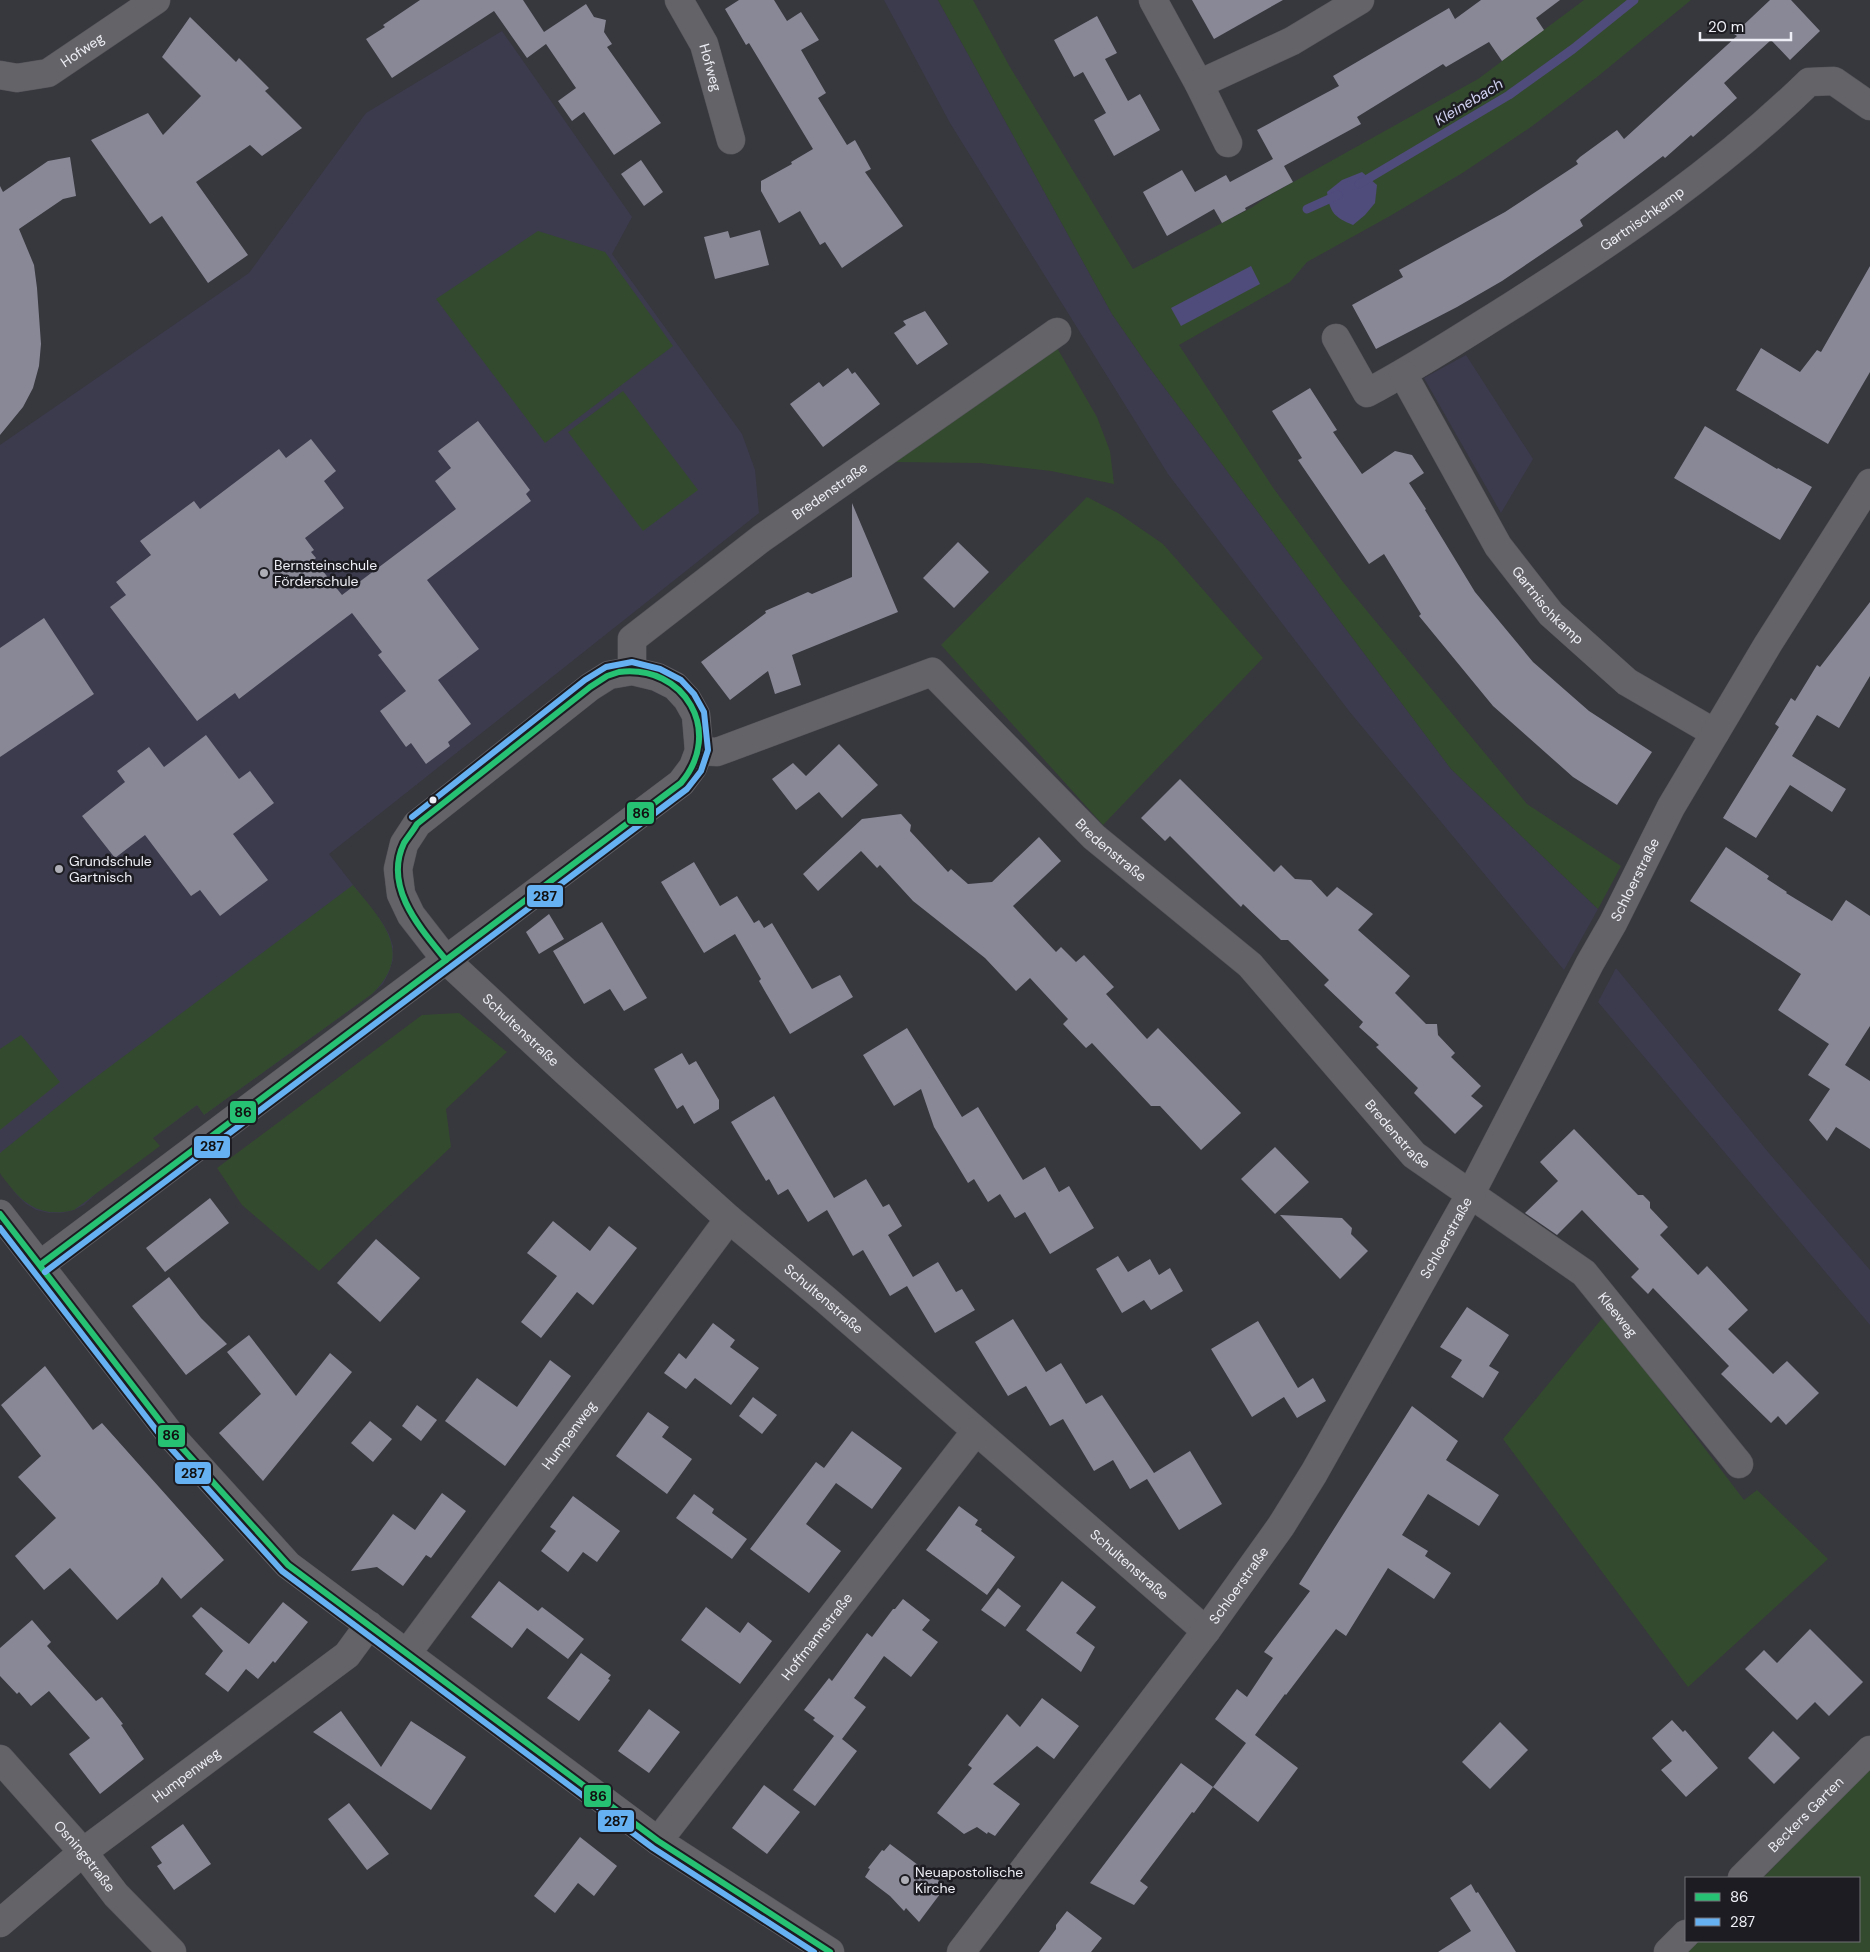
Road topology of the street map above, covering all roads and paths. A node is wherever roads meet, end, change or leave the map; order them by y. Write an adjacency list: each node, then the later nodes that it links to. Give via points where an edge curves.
1 (156, 0): 5 (street, Hofweg, via 48,73 17,78)
2 (679, 0): 8 (street, Hofweg, via 704,44)
3 (1153, 0): 6 (street)
4 (1360, 0): 6 (street, via 1292,42)
5 (0, 75)
6 (1200, 84): 9 (street)
7 (1870, 106): 12 (street, Gartnischkamp, via 1834,81 1809,82 1703,175 1564,272)
8 (731, 140)
9 (1228, 142)
10 (1057, 332): 14 (street, Bredenstraße, via 762,538 632,639)
11 (1336, 338): 12 (street, Gartnischkamp, via 1367,393)
12 (1403, 374): 15 (street, Gartnischkamp, via 1498,546 1551,614 1627,682)
13 (1870, 483): 15 (street, Schloerstraße)
14 (632, 671): 16 (street, via 657,677 675,686 688,699 696,715); 17 (street, via 609,675 590,687 417,824 404,844 398,869 401,894 411,915)
15 (1715, 733): 18 (street, Schloerstraße, via 1671,807)
16 (699, 750): 17 (street, via 693,768 681,783); 18 (street, Bredenstraße, via 717,752 932,672 1094,837 1250,966 1414,1155)
17 (446, 960): 20 (street, Schultenstraße); 21 (street)
18 (1471, 1194): 23 (street, Kleeweg, via 1584,1273); 25 (street, Schloerstraße, via 1314,1473 1281,1526)
19 (0, 1214): 21 (street)
20 (729, 1219): 22 (street, Schultenstraße); 26 (street, Humpenweg)
21 (40, 1265): 24 (street, via 174,1439 288,1565)
22 (976, 1431): 25 (street, Schultenstraße); 29 (street, Hoffmannstraße)
23 (1739, 1464)
24 (370, 1625): 26 (street); 30 (street, Humpenweg, via 347,1656)
25 (1206, 1630): 36 (street, Schloerstraße)
26 (408, 1652): 29 (street)
27 (1870, 1750): 31 (street, Beckers Garten)
28 (0, 1759): 30 (street, Osningstraße)
29 (658, 1841): 35 (street)
30 (83, 1852): 32 (street, Humpenweg); 34 (street, Osningstraße, via 116,1895)
31 (1743, 1877)
32 (0, 1923)
33 (1685, 1935): 37 (street)
34 (172, 1952)
35 (830, 1952)
36 (960, 1952)
37 (1668, 1952)

